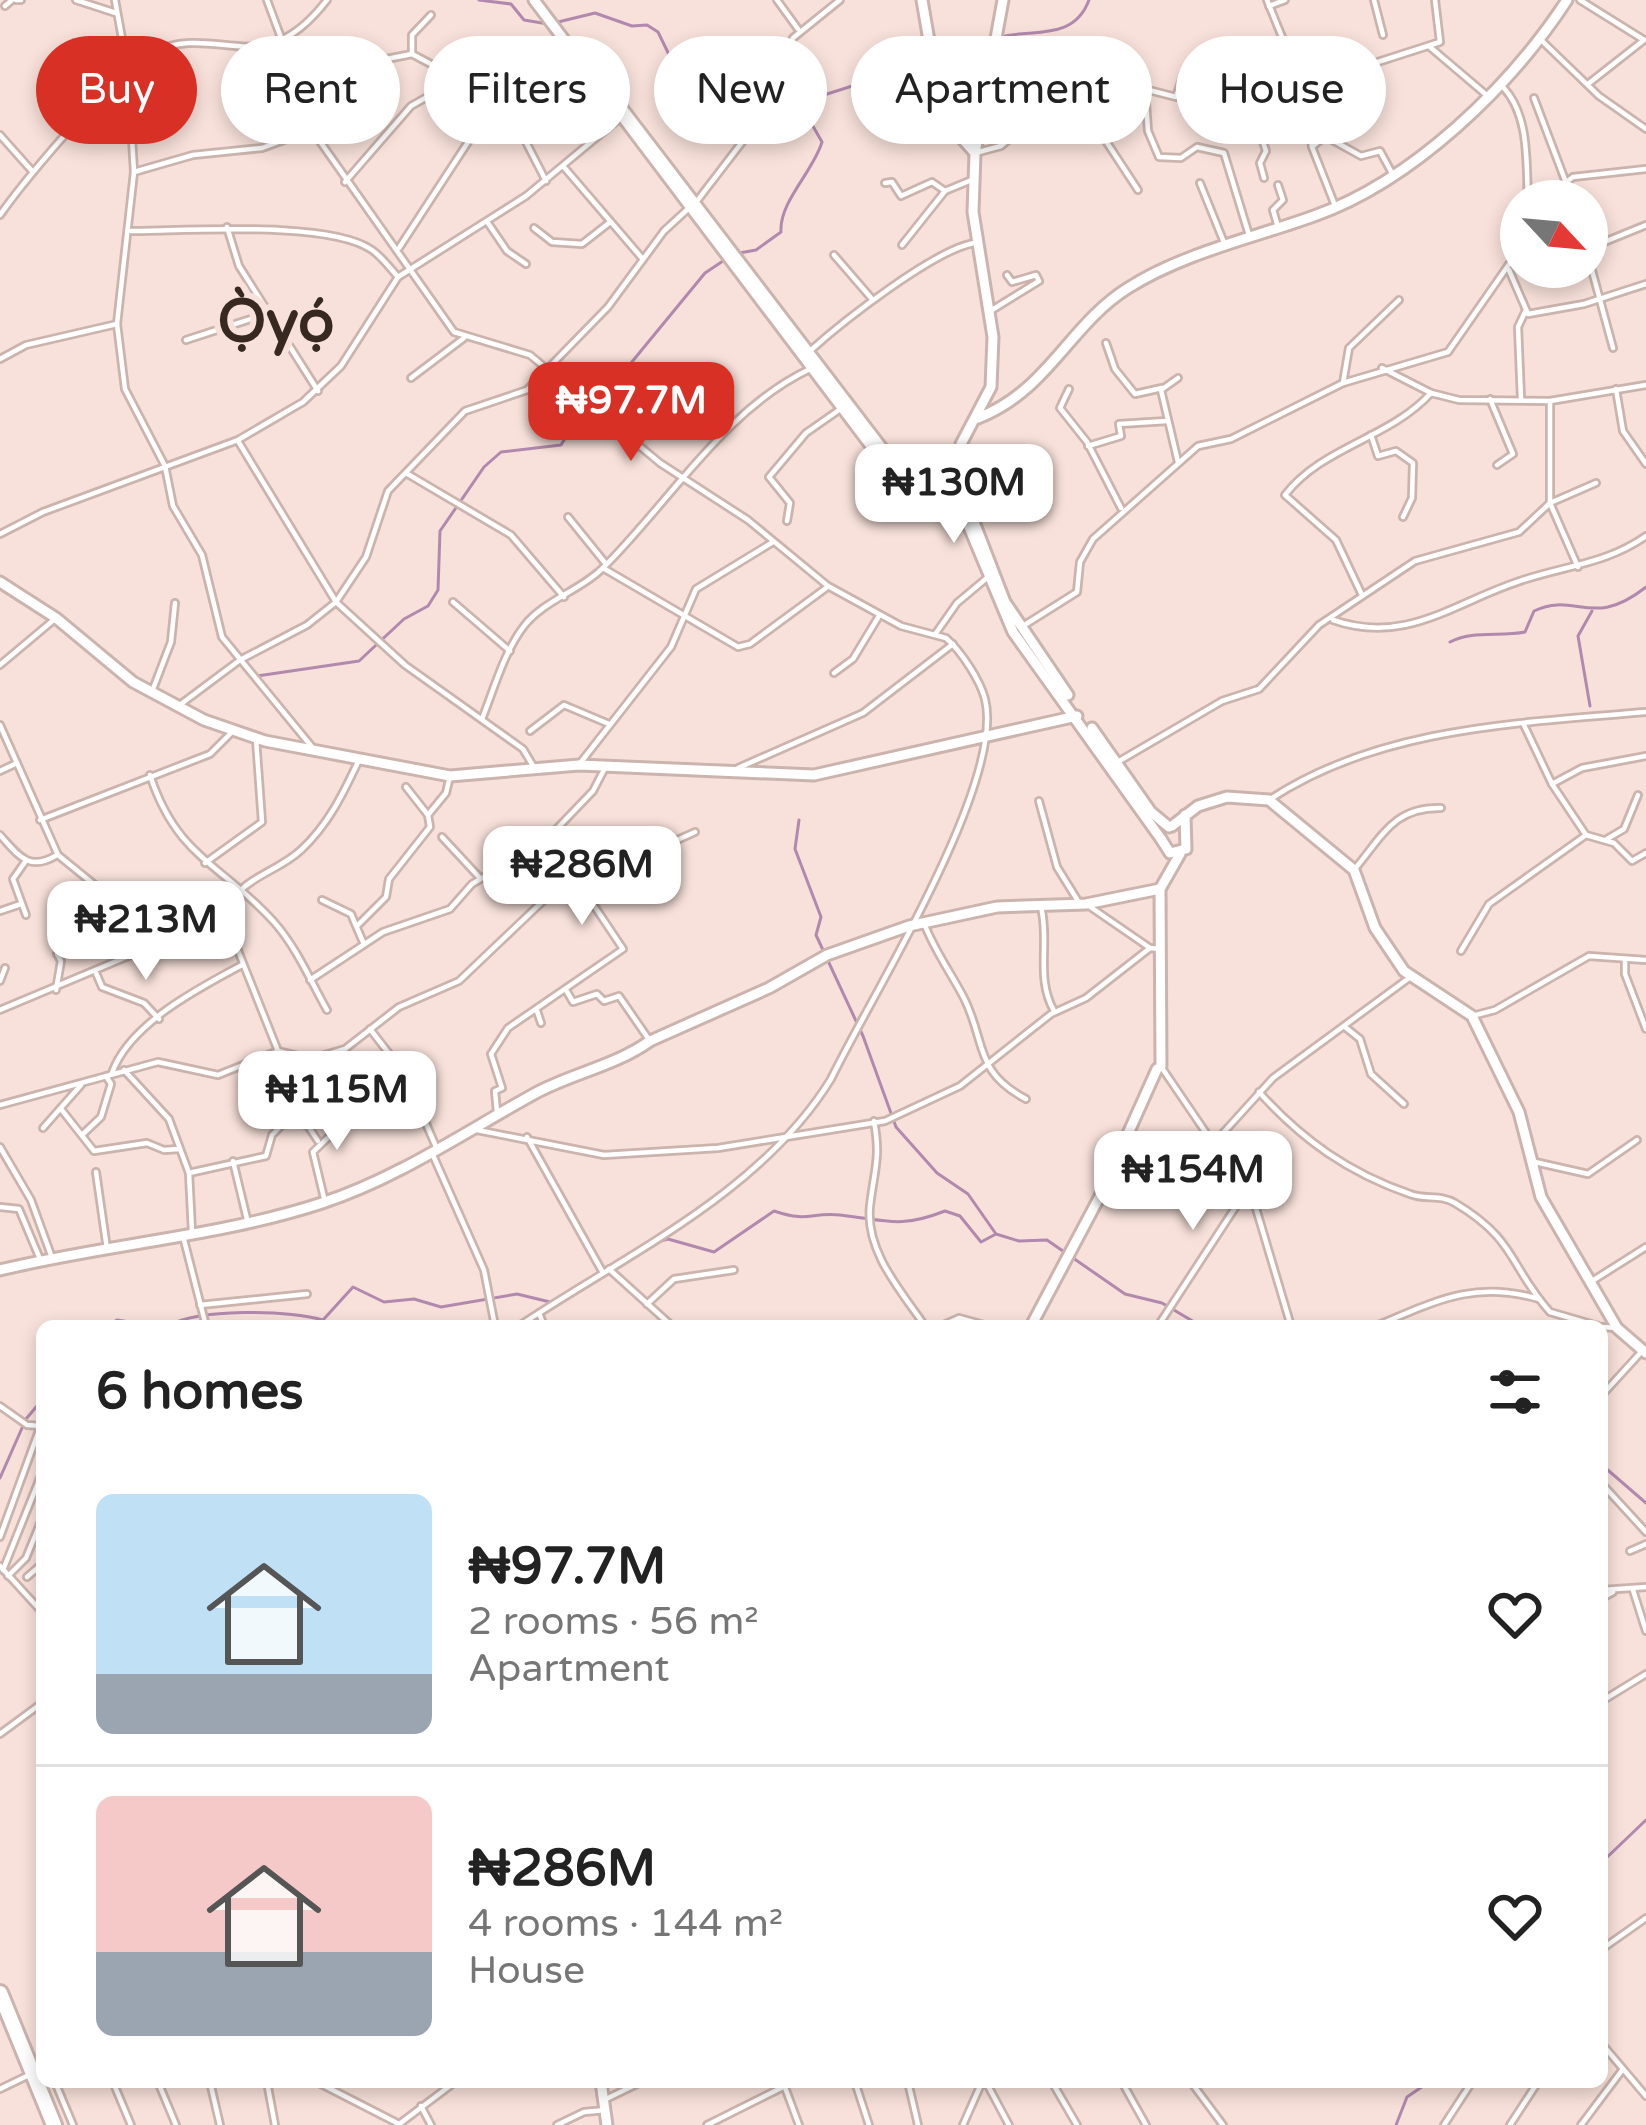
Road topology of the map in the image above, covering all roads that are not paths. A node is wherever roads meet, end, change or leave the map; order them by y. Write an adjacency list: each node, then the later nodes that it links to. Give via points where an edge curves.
1 (16, 0): 17 (street)
2 (76, 0): 18 (street)
3 (115, 0): 18 (street)
4 (267, 0): 24 (street)
5 (327, 0): 25 (street)
6 (538, 0): 21 (street)
7 (777, 0): 20 (street)
8 (840, 0): 20 (street)
9 (922, 0): 57 (street, via 934,87 948,127)
10 (1003, 0): 57 (street)
11 (1285, 0): 16 (street)
12 (1374, 0): 22 (street)
13 (1435, 0): 30 (street, via 1443,35)
14 (1567, 0): 29 (street)
15 (1580, 0): 35 (street, via 1644,40)
16 (1268, 3): 28 (street)
17 (5, 6)
18 (117, 14): 23 (street)
19 (430, 15): 31 (street, via 412,35)
20 (799, 30): 74 (street, via 763,118)
21 (561, 32): 26 (street); 27 (street)
22 (1383, 35)
23 (121, 36)
24 (282, 36)
25 (290, 36)
26 (553, 36)
27 (564, 36)
28 (1279, 36)
29 (1541, 40): 35 (street); 36 (street)
30 (1430, 47): 34 (street); 37 (street)
31 (412, 54): 32 (street); 33 (street)
32 (400, 56)
33 (424, 60)
34 (1386, 60)
35 (1588, 84): 41 (street)
36 (1503, 87): 37 (street); 65 (street, via 1523,128)
37 (1490, 98): 62 (street)
38 (1534, 98): 66 (street)
39 (424, 101): 67 (street, via 398,116)
40 (630, 122): 74 (street)
41 (1646, 129)
42 (630, 130): 74 (street)
43 (0, 135): 60 (street)
44 (1152, 140): 84 (street, via 1159,157 1181,158 1197,147 1224,153)
45 (58, 144): 60 (street)
46 (132, 144): 61 (street)
47 (273, 144): 61 (street)
48 (323, 144): 67 (street)
49 (467, 144): 89 (street)
50 (527, 144): 68 (street)
51 (589, 144): 58 (street)
52 (1003, 144): 57 (street)
53 (1108, 144): 72 (street)
54 (1264, 144): 63 (street)
55 (1312, 144): 56 (street)
56 (1312, 147): 62 (street, via 1325,136 1356,155 1380,151); 75 (street)
57 (975, 153): 64 (street)
58 (563, 166): 68 (street); 78 (street)
59 (1646, 169): 66 (street)
60 (32, 172): 76 (street)
61 (134, 172): 83 (street)
62 (1392, 173): 75 (street)
63 (1264, 178)
64 (974, 179): 73 (street); 86 (street)
65 (1527, 180)
66 (1565, 180)
67 (345, 182): 89 (street)
68 (546, 182): 77 (street)
69 (885, 183): 73 (street, via 901,196 932,182)
70 (1200, 183): 88 (street)
71 (1278, 185): 80 (street)
72 (1138, 190)
73 (945, 191): 87 (street)
74 (693, 205): 91 (street); 93 (street)
75 (1336, 208): 80 (street)
76 (0, 215)
77 (488, 223): 92 (street); 94 (street)
78 (609, 224): 82 (street, via 582,244 552,242); 91 (street)
79 (1646, 224): 85 (street)
80 (1278, 226): 84 (street)
81 (227, 227): 83 (street); 96 (street, via 363,245); 106 (street)
82 (534, 228)
83 (131, 231): 107 (street)
84 (1249, 236): 88 (street)
85 (1608, 241)
86 (974, 243): 102 (street); 104 (street)
87 (902, 245)
88 (1226, 248): 131 (street, via 1117,296 1031,387)
89 (398, 250): 94 (street)
90 (835, 255): 102 (street)
91 (643, 259): 115 (street)
92 (526, 264)
93 (741, 269): 112 (street); 116 (street)
94 (411, 270): 96 (street); 108 (street)
95 (1007, 275): 104 (street, via 1012,282 1036,274 1039,281)
96 (398, 277): 124 (street)
97 (1500, 282): 114 (street, via 1448,352)
98 (1646, 284): 101 (street)
99 (1516, 288): 105 (street)
100 (1597, 288): 101 (street)
101 (1600, 298): 105 (street); 111 (street)
102 (872, 299): 112 (street)
103 (1399, 299): 119 (street, via 1349,348)
104 (990, 311): 131 (street, via 991,387)
105 (1525, 312): 127 (street, via 1518,327)
106 (266, 314): 109 (street); 124 (street)
107 (117, 324): 113 (street); 139 (street, via 125,388)
108 (464, 338): 115 (street, via 519,350); 117 (street)
109 (186, 340)
110 (1106, 343): 122 (street, via 1135,394)
111 (1613, 348)
112 (807, 353): 125 (street)
113 (0, 358)
114 (1382, 368): 119 (street); 126 (street)
115 (548, 369): 140 (street, via 519,394 465,411); 141 (street)
116 (810, 369): 125 (street); 141 (street, via 765,395)
117 (411, 378)
118 (1178, 378): 122 (street)
119 (1342, 382): 136 (street)
120 (1646, 385): 123 (street)
121 (1070, 388): 135 (street, via 1060,408)
122 (1162, 388): 132 (street)
123 (1616, 388): 129 (street); 138 (street, via 1624,430)
124 (318, 391): 134 (street)
125 (832, 392): 130 (street); 143 (street, via 890,458)
126 (1431, 393): 128 (street); 133 (street)
127 (1521, 398): 128 (street); 129 (street)
128 (1490, 399): 137 (street, via 1514,454)
129 (1550, 400): 144 (street)
130 (841, 408): 143 (street, via 885,463); 148 (street, via 806,433 769,477 790,503)
131 (978, 418): 143 (street, via 961,444)
132 (1167, 422): 135 (street, via 1121,424 1120,436); 136 (street)
133 (1372, 435): 146 (street, via 1378,456 1396,451 1413,464); 157 (street, via 1328,453 1285,495 1336,540)
134 (238, 440): 139 (street); 159 (street)
135 (1088, 446): 145 (street)
136 (1178, 462): 145 (street)
137 (1497, 464)
138 (1646, 464)
139 (165, 466): 149 (street); 170 (street, via 173,506 207,570 219,630)
140 (406, 473): 158 (street, via 526,548); 159 (street, via 388,491 366,557)
141 (684, 481): 151 (street); 152 (street)
142 (1596, 483): 144 (street)
143 (953, 490): 154 (street); 166 (street, via 967,501)
144 (1550, 503): 153 (street); 157 (street, via 1519,532 1421,558)
145 (1121, 508): 166 (street, via 1091,541 1077,592)
146 (1403, 517)
147 (568, 518): 152 (street)
148 (787, 520)
149 (0, 534)
150 (1646, 536): 153 (street, via 1614,558)
151 (773, 542): 156 (street); 162 (street, via 713,574)
152 (605, 567): 158 (street); 162 (street)
153 (1578, 567): 165 (street, via 1521,580 1419,625)
154 (988, 578): 166 (street); 167 (street)
155 (0, 583): 164 (street)
156 (828, 586): 162 (street, via 744,646); 163 (street)
157 (1362, 595): 165 (street)
158 (564, 597): 169 (street, via 533,616)
159 (336, 602): 170 (street); 177 (street, via 380,645)
160 (453, 602): 169 (street)
161 (175, 603): 173 (street, via 171,642)
162 (683, 615): 179 (street, via 671,647)
163 (878, 616): 167 (street); 172 (street)
164 (56, 618): 171 (street); 173 (street)
165 (1333, 620): 190 (street, via 1295,647 1259,689 1222,701)
166 (1016, 630): 176 (street); 183 (street)
167 (937, 633): 168 (street)
168 (952, 644): 184 (street, via 985,699); 194 (street, via 863,713)
169 (510, 651): 177 (street)
170 (240, 660): 174 (street); 186 (street)
171 (0, 665)
172 (834, 674)
173 (151, 693): 174 (street)
174 (178, 707): 181 (street)
175 (1646, 712): 178 (street)
176 (1077, 716): 183 (street); 184 (street)
177 (482, 718): 193 (street)
178 (1522, 723): 198 (street); 201 (street, via 1434,735)
179 (609, 724): 182 (street, via 564,705); 191 (street)
180 (0, 725): 189 (street)
181 (233, 731): 185 (street); 196 (street, via 209,754)
182 (530, 731)
183 (1090, 731): 190 (street)
184 (983, 738): 194 (street, via 835,773); 234 (street, via 968,807)
185 (256, 739): 186 (street); 217 (street, via 262,822)
186 (316, 753): 188 (street)
187 (1646, 755): 198 (street, via 1582,768)
188 (358, 762): 197 (street); 223 (street, via 335,810 304,847)
189 (17, 764): 195 (street); 205 (street)
190 (1114, 764): 206 (street, via 1151,812); 212 (street)
191 (579, 765): 192 (street); 193 (street)
192 (606, 766): 194 (street); 220 (street, via 562,827)
193 (535, 769): 197 (street)
194 (733, 770)
195 (0, 771)
196 (150, 776): 205 (street); 217 (street, via 167,822)
197 (450, 776): 204 (street)
198 (1552, 784): 209 (street)
199 (406, 787): 204 (street)
200 (1638, 795): 211 (street, via 1624,829)
201 (1269, 800): 206 (street, via 1232,796 1185,814); 218 (street)
202 (1039, 801): 227 (street, via 1057,867)
203 (1441, 808): 218 (street, via 1389,822)
204 (428, 815): 233 (street, via 430,827 389,879 386,897)
205 (40, 820): 215 (street)
206 (1175, 827): 212 (street); 214 (street, via 1190,842)
207 (695, 832): 221 (street)
208 (0, 835): 216 (street)
209 (1586, 835): 211 (street); 238 (street, via 1489,904)
210 (442, 837): 220 (street)
211 (1607, 838): 213 (street, via 1631,861)
212 (1162, 843): 214 (street); 219 (street)
213 (1646, 853)
214 (1180, 854): 219 (street)
215 (58, 855): 216 (street); 224 (street)
216 (26, 862): 226 (street, via 13,877)
217 (205, 863): 223 (street)
218 (1354, 870): 244 (street, via 1375,928)
219 (1166, 874): 222 (street)
220 (480, 878): 235 (street, via 450,909)
221 (581, 886): 248 (street, via 623,949); 257 (street, via 544,900 459,981 416,997)
222 (1160, 889): 227 (street); 237 (street)
223 (238, 890): 231 (street); 245 (street, via 284,934)
224 (104, 893): 236 (street, via 139,921); 247 (street, via 57,954)
225 (322, 900): 233 (street, via 346,909)
226 (21, 904): 229 (street); 230 (street)
227 (1083, 904): 228 (street); 237 (street)
228 (1041, 907): 232 (street); 252 (street, via 1048,936 1042,975)
229 (0, 911)
230 (26, 915)
231 (224, 916): 236 (street); 241 (street)
232 (924, 923): 234 (street); 261 (street)
233 (357, 926): 235 (street)
234 (909, 926): 259 (street); 278 (street, via 824,1090)
235 (363, 942): 245 (street)
236 (153, 948): 243 (street)
237 (1155, 948): 252 (street); 262 (street)
238 (1461, 950)
239 (1625, 959): 240 (street); 253 (street, via 1589,956); 258 (street)
240 (1646, 960)
241 (242, 965): 254 (street); 260 (street)
242 (5, 968): 246 (street)
243 (96, 973): 247 (street); 254 (street, via 102,987)
244 (1409, 978): 253 (street); 256 (street)
245 (310, 980): 250 (street)
246 (0, 981)
247 (56, 990): 249 (street)
248 (566, 990): 251 (street); 259 (street, via 573,1002 619,996)
249 (0, 1010)
250 (327, 1010)
251 (537, 1010): 255 (street); 274 (street, via 508,1028 491,1054 502,1088)
252 (1054, 1012): 261 (street)
253 (1472, 1016): 289 (street, via 1519,1112)
254 (159, 1019): 264 (street)
255 (541, 1023)
256 (1346, 1028): 267 (street); 270 (street, via 1360,1040 1371,1074)
257 (370, 1029): 260 (street, via 318,1058); 286 (street, via 404,1073)
258 (1646, 1029)
259 (650, 1041): 274 (street)
260 (278, 1051): 263 (street, via 224,1075 166,1062)
261 (989, 1066): 268 (street); 275 (street, via 912,1110)
262 (1160, 1068): 283 (street); 315 (street)
263 (124, 1070): 264 (street); 285 (street, via 169,1119)
264 (109, 1074): 265 (street); 279 (street, via 104,1112)
265 (81, 1085): 271 (street); 272 (street)
266 (319, 1087): 273 (street)
267 (1259, 1092): 283 (street); 305 (street, via 1338,1162 1410,1194 1449,1199 1495,1231)
268 (1026, 1099)
269 (353, 1102): 282 (street)
270 (1404, 1104)
271 (0, 1105)
272 (61, 1109): 276 (street); 279 (street)
273 (289, 1117): 282 (street); 288 (street, via 266,1156)
274 (496, 1118): 277 (street)
275 (874, 1121): 278 (street); 314 (street, via 881,1160 870,1212 874,1240)
276 (44, 1128)
277 (477, 1130): 280 (street); 286 (street)
278 (787, 1134): 280 (street, via 718,1148 604,1155); 302 (street, via 747,1175)
279 (82, 1135): 285 (street, via 102,1153 147,1143)
280 (527, 1137): 302 (street)
281 (1637, 1141): 289 (street, via 1588,1174)
282 (319, 1142): 293 (street, via 313,1152)
283 (1214, 1144): 292 (street)
284 (0, 1147): 287 (street)
285 (179, 1148): 291 (street)
286 (435, 1151): 293 (street); 310 (street, via 484,1270)
287 (1, 1156): 299 (street, via 31,1200)
288 (232, 1161): 291 (street); 295 (street)
289 (1532, 1162): 303 (street, via 1541,1197)
290 (96, 1172): 298 (street)
291 (189, 1173): 296 (street)
292 (1246, 1191): 316 (street); 317 (street)
293 (325, 1202): 295 (street)
294 (0, 1207): 299 (street, via 19,1209)
295 (247, 1223): 296 (street)
296 (188, 1234): 298 (street); 307 (street)
297 (1646, 1247): 303 (street)
298 (107, 1249): 299 (street)
299 (46, 1258): 300 (street)
300 (0, 1270)
301 (734, 1270): 306 (street, via 674,1279)
302 (606, 1271): 306 (street); 308 (street)
303 (1589, 1283): 321 (street)
304 (307, 1294): 307 (street)
305 (1539, 1299): 318 (street, via 1493,1288); 319 (street)
306 (647, 1304): 313 (street)
307 (200, 1305): 309 (street)
308 (539, 1313): 311 (street); 312 (street)
309 (204, 1320)
310 (494, 1320)
311 (528, 1320)
312 (542, 1320)
313 (665, 1320)
314 (921, 1320)
315 (1034, 1320)
316 (1163, 1320)
317 (1290, 1320)
318 (1390, 1320)
319 (1577, 1320)
320 (1608, 1327): 321 (street)
321 (1617, 1328): 322 (street)
322 (1644, 1352): 323 (street)
323 (1608, 1389)
324 (0, 1406): 325 (street)
325 (36, 1425)
326 (36, 1439): 331 (street)
327 (36, 1488): 335 (street)
328 (1608, 1491): 329 (street)
329 (1646, 1532)
330 (36, 1534): 335 (street, via 26,1558)
331 (0, 1537)
332 (1646, 1544): 333 (street)
333 (1630, 1551)
334 (36, 1569): 336 (street)
335 (4, 1571): 340 (street)
336 (27, 1577)
337 (1646, 1587): 338 (street)
338 (1633, 1590): 339 (street); 341 (street)
339 (1608, 1593)
340 (36, 1606)
341 (1646, 1631)
342 (1646, 1674): 343 (street)
343 (1608, 1697)
344 (36, 1707): 345 (street)
345 (0, 1734)
346 (1646, 1918): 347 (street)
347 (1608, 1944)
348 (0, 1993): 352 (highway)
349 (1608, 2051): 351 (street)
350 (36, 2068): 352 (street)
351 (1623, 2069): 376 (street); 400 (street)
352 (34, 2072): 353 (highway); 375 (street)
353 (36, 2077)
354 (40, 2088): 379 (highway)
355 (58, 2088): 380 (street)
356 (115, 2088): 381 (street)
357 (161, 2088): 382 (street)
358 (211, 2088): 383 (street)
359 (268, 2088): 384 (street)
360 (328, 2088): 385 (street)
361 (446, 2088): 378 (street)
362 (603, 2088): 377 (street)
363 (632, 2088): 377 (street)
364 (776, 2088): 389 (street)
365 (785, 2088): 390 (street)
366 (857, 2088): 391 (street)
367 (910, 2088): 392 (street)
368 (981, 2088): 393 (street)
369 (987, 2088): 394 (street)
370 (1055, 2088): 395 (street)
371 (1125, 2088): 396 (street)
372 (1195, 2088): 397 (street)
373 (1468, 2088): 398 (street)
374 (1534, 2088): 399 (street)
375 (0, 2089)
376 (1646, 2096)
377 (605, 2105): 387 (street); 388 (street)
378 (421, 2106): 385 (street); 386 (street)
379 (54, 2125)
380 (74, 2125)
381 (131, 2125)
382 (176, 2125)
383 (220, 2125)
384 (275, 2125)
385 (399, 2125)
386 (431, 2125)
387 (557, 2125)
388 (607, 2125)
389 (706, 2125)
390 (799, 2125)
391 (869, 2125)
392 (919, 2125)
393 (963, 2125)
394 (1009, 2125)
395 (1077, 2125)
396 (1146, 2125)
397 (1223, 2125)
398 (1444, 2125)
399 (1510, 2125)
400 (1580, 2125)

